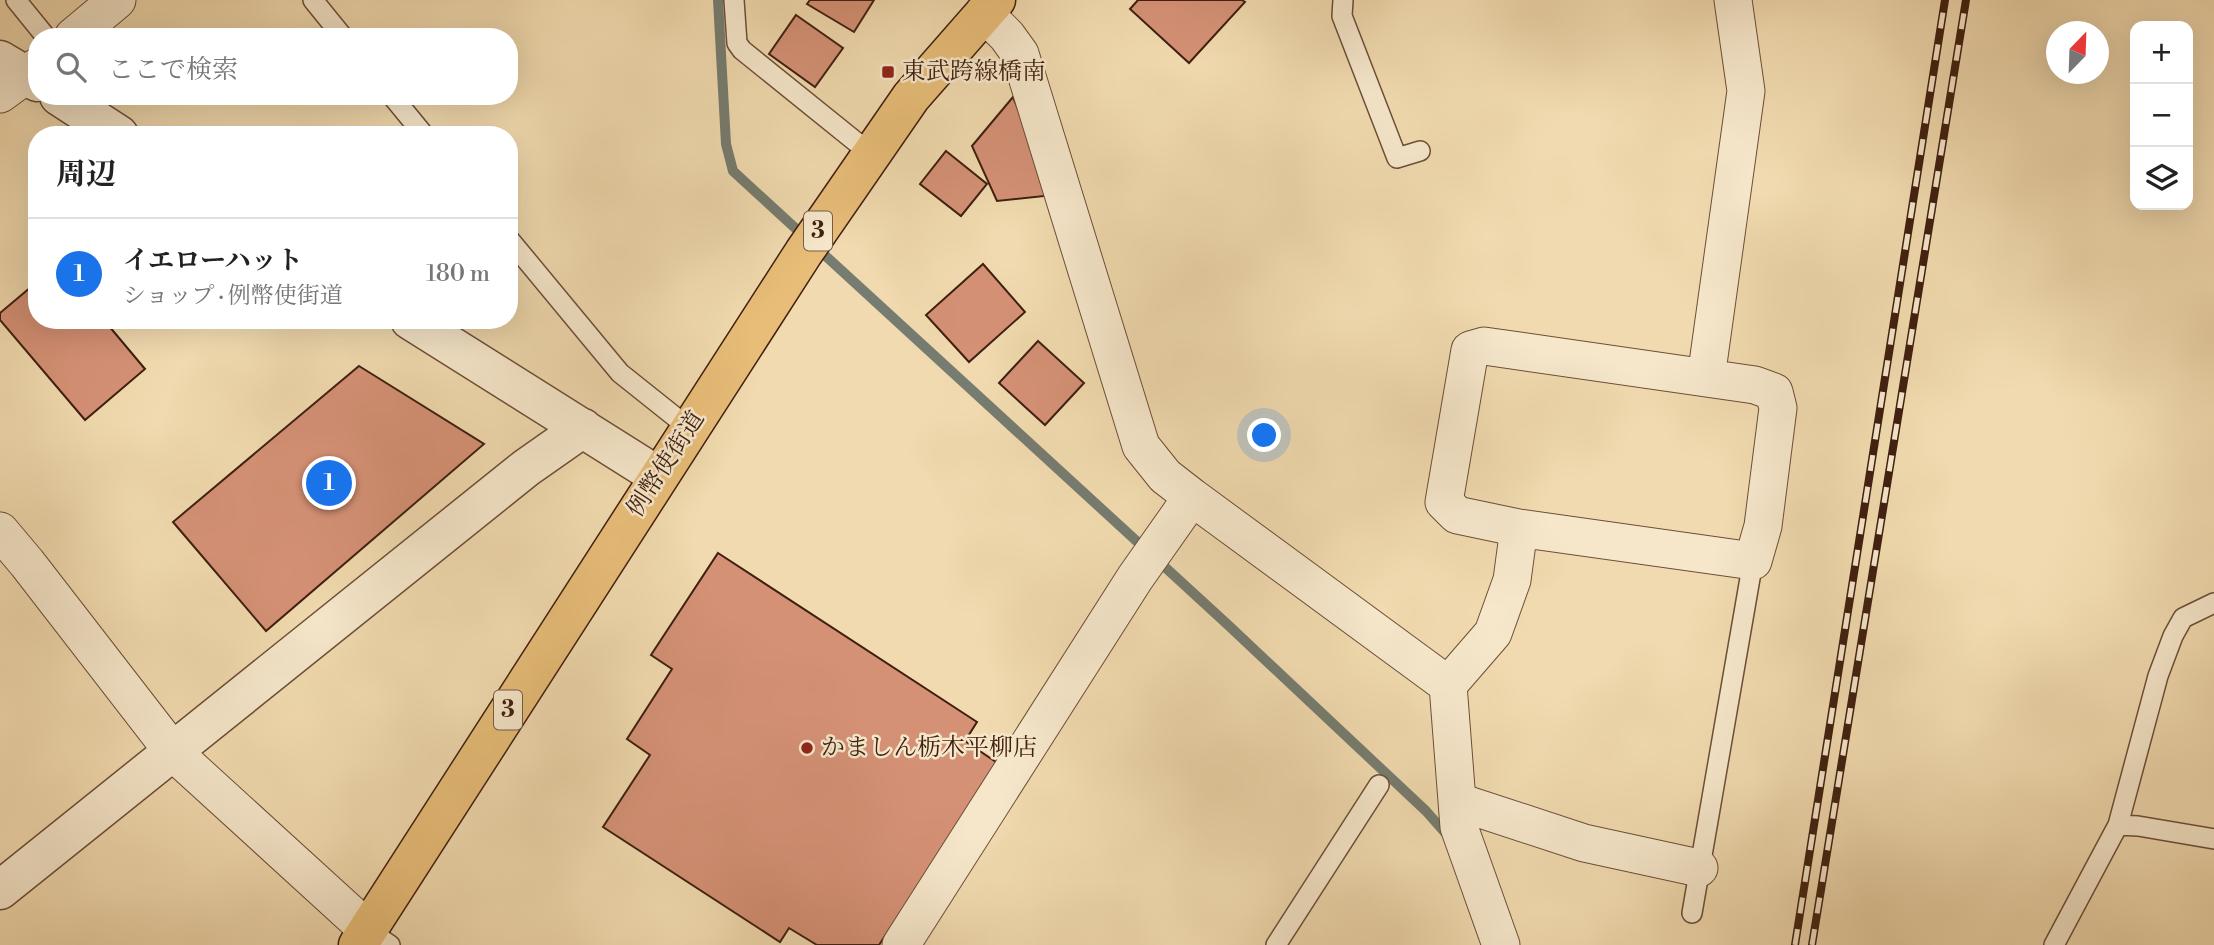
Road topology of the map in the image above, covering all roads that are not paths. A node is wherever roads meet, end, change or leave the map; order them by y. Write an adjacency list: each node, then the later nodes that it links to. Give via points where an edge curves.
1 (16, 0): 8 (lane)
2 (117, 0): 9 (street)
3 (313, 0): 10 (lane)
4 (734, 0): 16 (lane, via 737,43 742,50)
5 (1343, 0): 15 (lane, via 1342,16 1397,158)
6 (1733, 0): 19 (street, via 1746,91)
7 (990, 7): 16 (main road, 例幣使街道 / 3, via 911,97); 23 (street, via 1020,54 1141,446 1165,476)
8 (39, 28)
9 (84, 28)
10 (336, 28)
11 (73, 105): 13 (street)
12 (399, 105): 14 (lane)
13 (105, 126)
14 (417, 126)
15 (1420, 151)
16 (872, 154): 21 (main road, 例幣使街道 / 3)
17 (518, 250): 21 (lane, via 620,373)
18 (425, 329): 20 (street)
19 (1706, 378): 24 (street, via 1484,346 1470,350 1444,502 1457,515); 26 (street, via 1774,391 1778,408 1763,526)
20 (583, 428): 22 (street); 29 (street, via 526,468)
21 (689, 428): 22 (main road, 例幣使街道 / 3)
22 (658, 476): 37 (main road, 例幣使街道 / 3)
23 (1192, 497): 28 (street); 38 (street, via 1135,578)
24 (1519, 528): 26 (street); 28 (street, via 1512,580 1493,633)
25 (0, 531): 29 (street)
26 (1753, 561): 34 (lane)
27 (2214, 603): 32 (lane, via 2183,618 2173,636)
28 (1448, 685): 31 (street)
29 (174, 753): 35 (street); 37 (street)
30 (1379, 785): 39 (lane)
31 (1459, 802): 34 (street, via 1584,843); 40 (street, via 1460,827)
32 (2118, 825): 33 (lane); 41 (lane)
33 (2214, 839)
34 (1699, 868): 36 (lane)
35 (0, 890)
36 (1692, 913)
37 (372, 940)
38 (901, 945)
39 (1276, 945)
40 (1501, 945)
41 (2054, 945)

